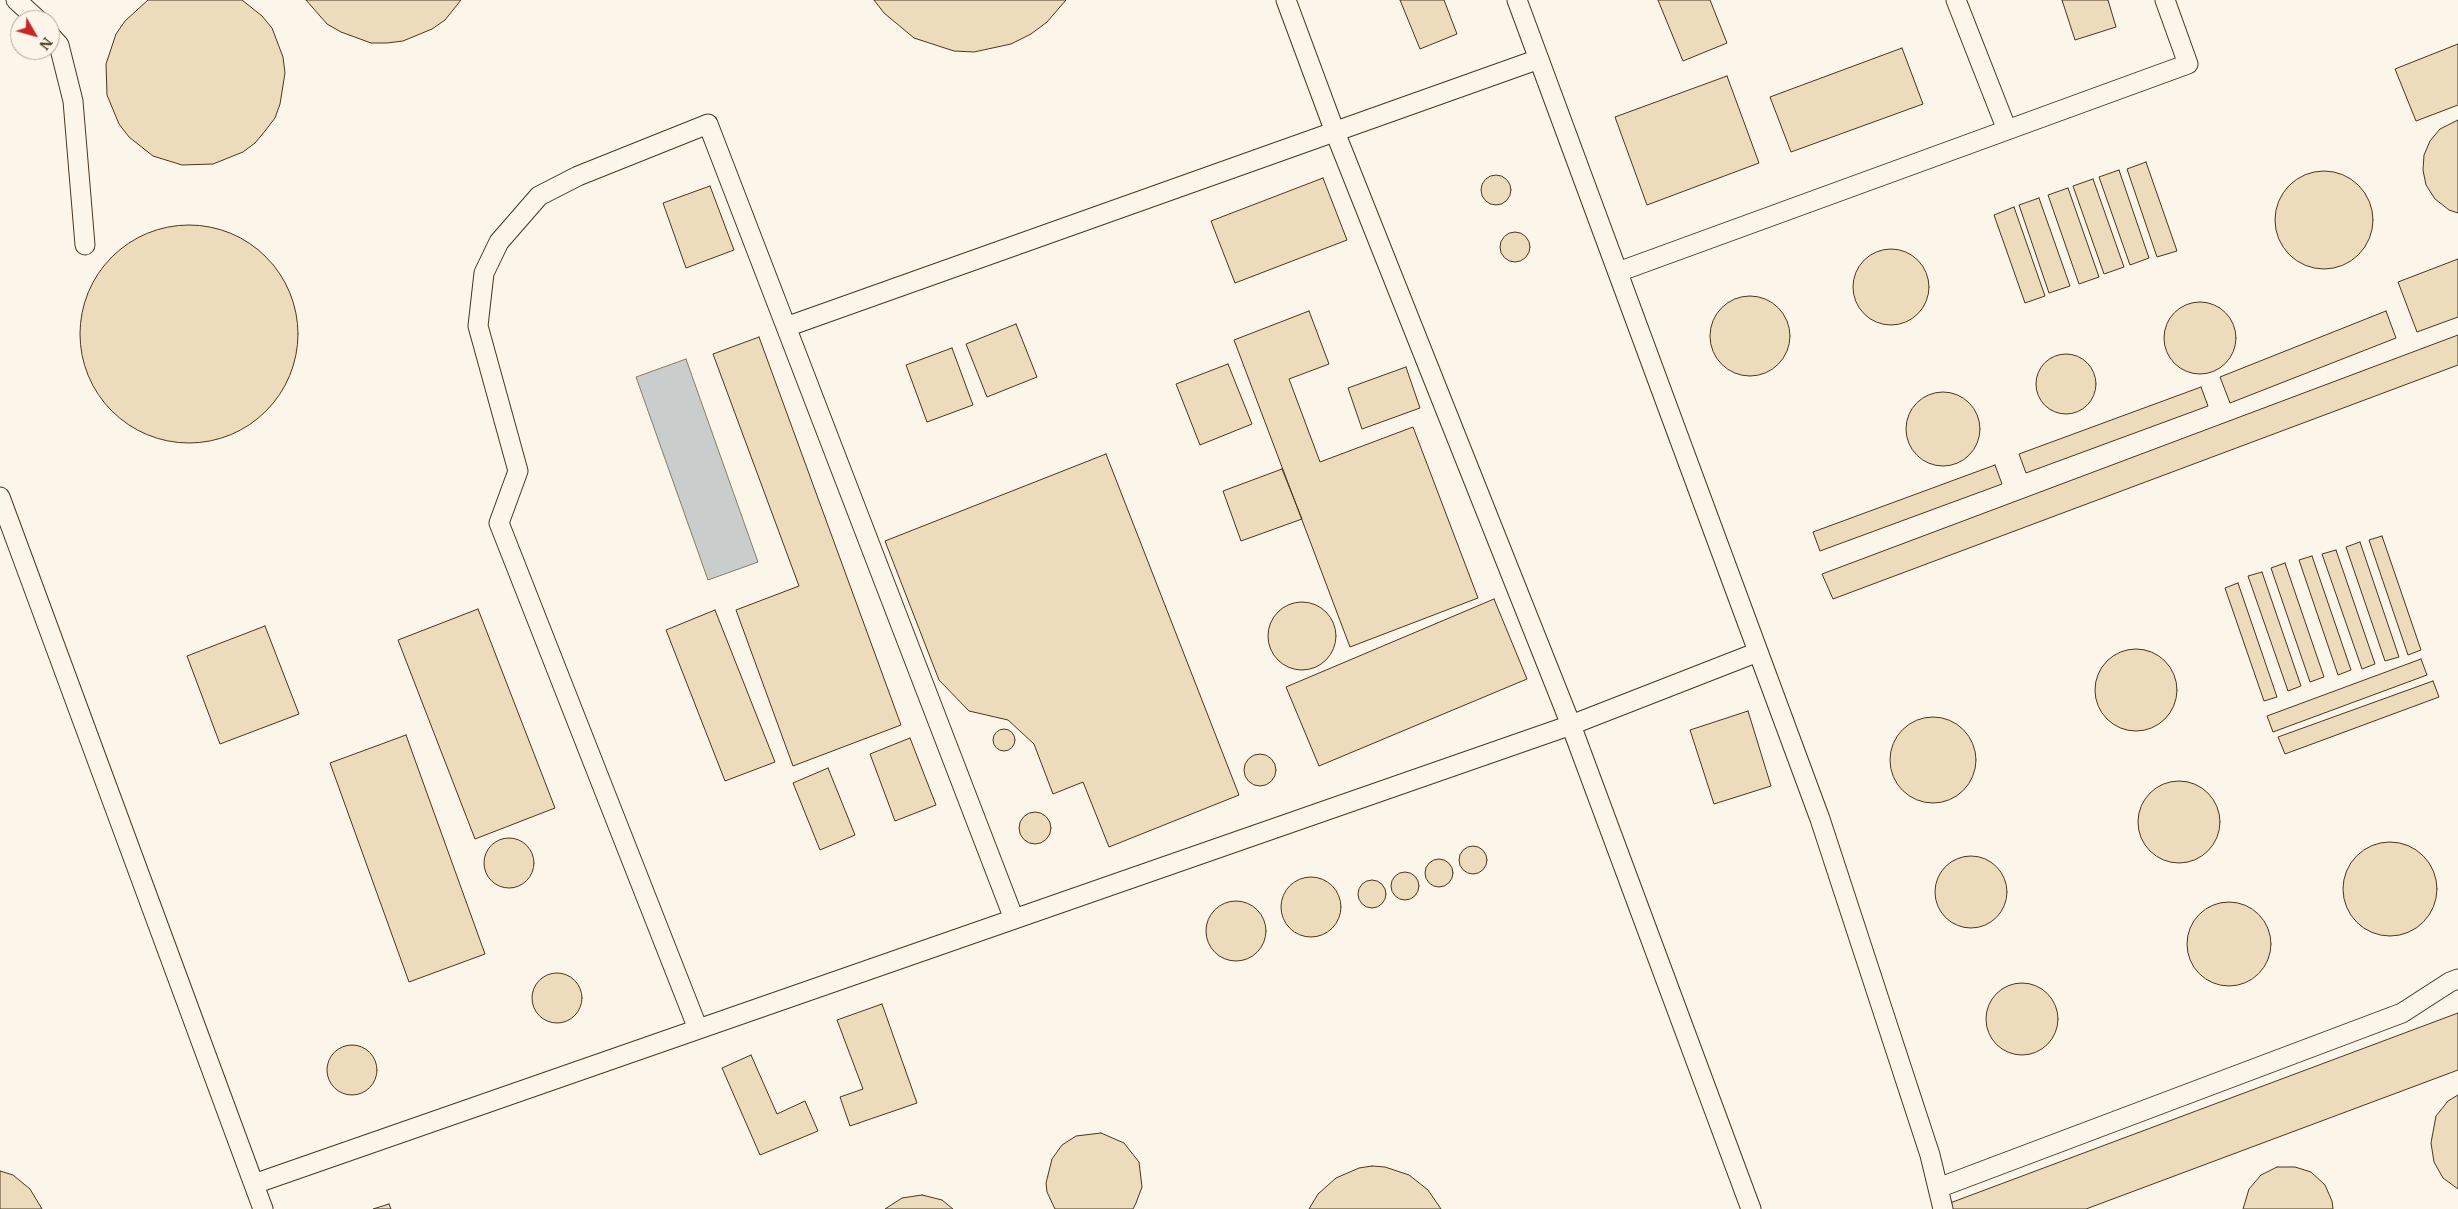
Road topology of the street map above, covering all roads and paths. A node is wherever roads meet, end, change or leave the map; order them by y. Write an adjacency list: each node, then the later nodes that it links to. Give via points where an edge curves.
1 (16, 0): 6 (lane)
2 (1286, 0): 10 (lane)
3 (1517, 0): 8 (lane)
4 (1956, 0): 9 (lane)
5 (2165, 0): 9 (lane, via 2188,64)
6 (27, 10)
7 (60, 52): 11 (lane, via 73,101)
8 (1539, 59): 10 (lane); 12 (lane)
9 (2007, 130): 12 (lane)
10 (1335, 132): 13 (lane); 16 (lane)
11 (85, 245)
12 (1618, 272): 15 (lane)
13 (786, 327): 17 (lane); 19 (lane, via 708,124 578,176 539,196 499,242 484,273 478,326 518,470 499,523)
14 (0, 497): 20 (lane)
15 (1758, 652): 16 (lane); 21 (lane, via 1820,819)
16 (1571, 725): 17 (lane); 23 (lane)
17 (1014, 919): 19 (lane)
18 (2458, 979): 21 (lane, via 2402,1013)
19 (698, 1029): 20 (lane)
20 (254, 1184): 22 (lane)
21 (1938, 1188): 24 (lane)
22 (263, 1209)
23 (1751, 1209)
24 (1943, 1209)

